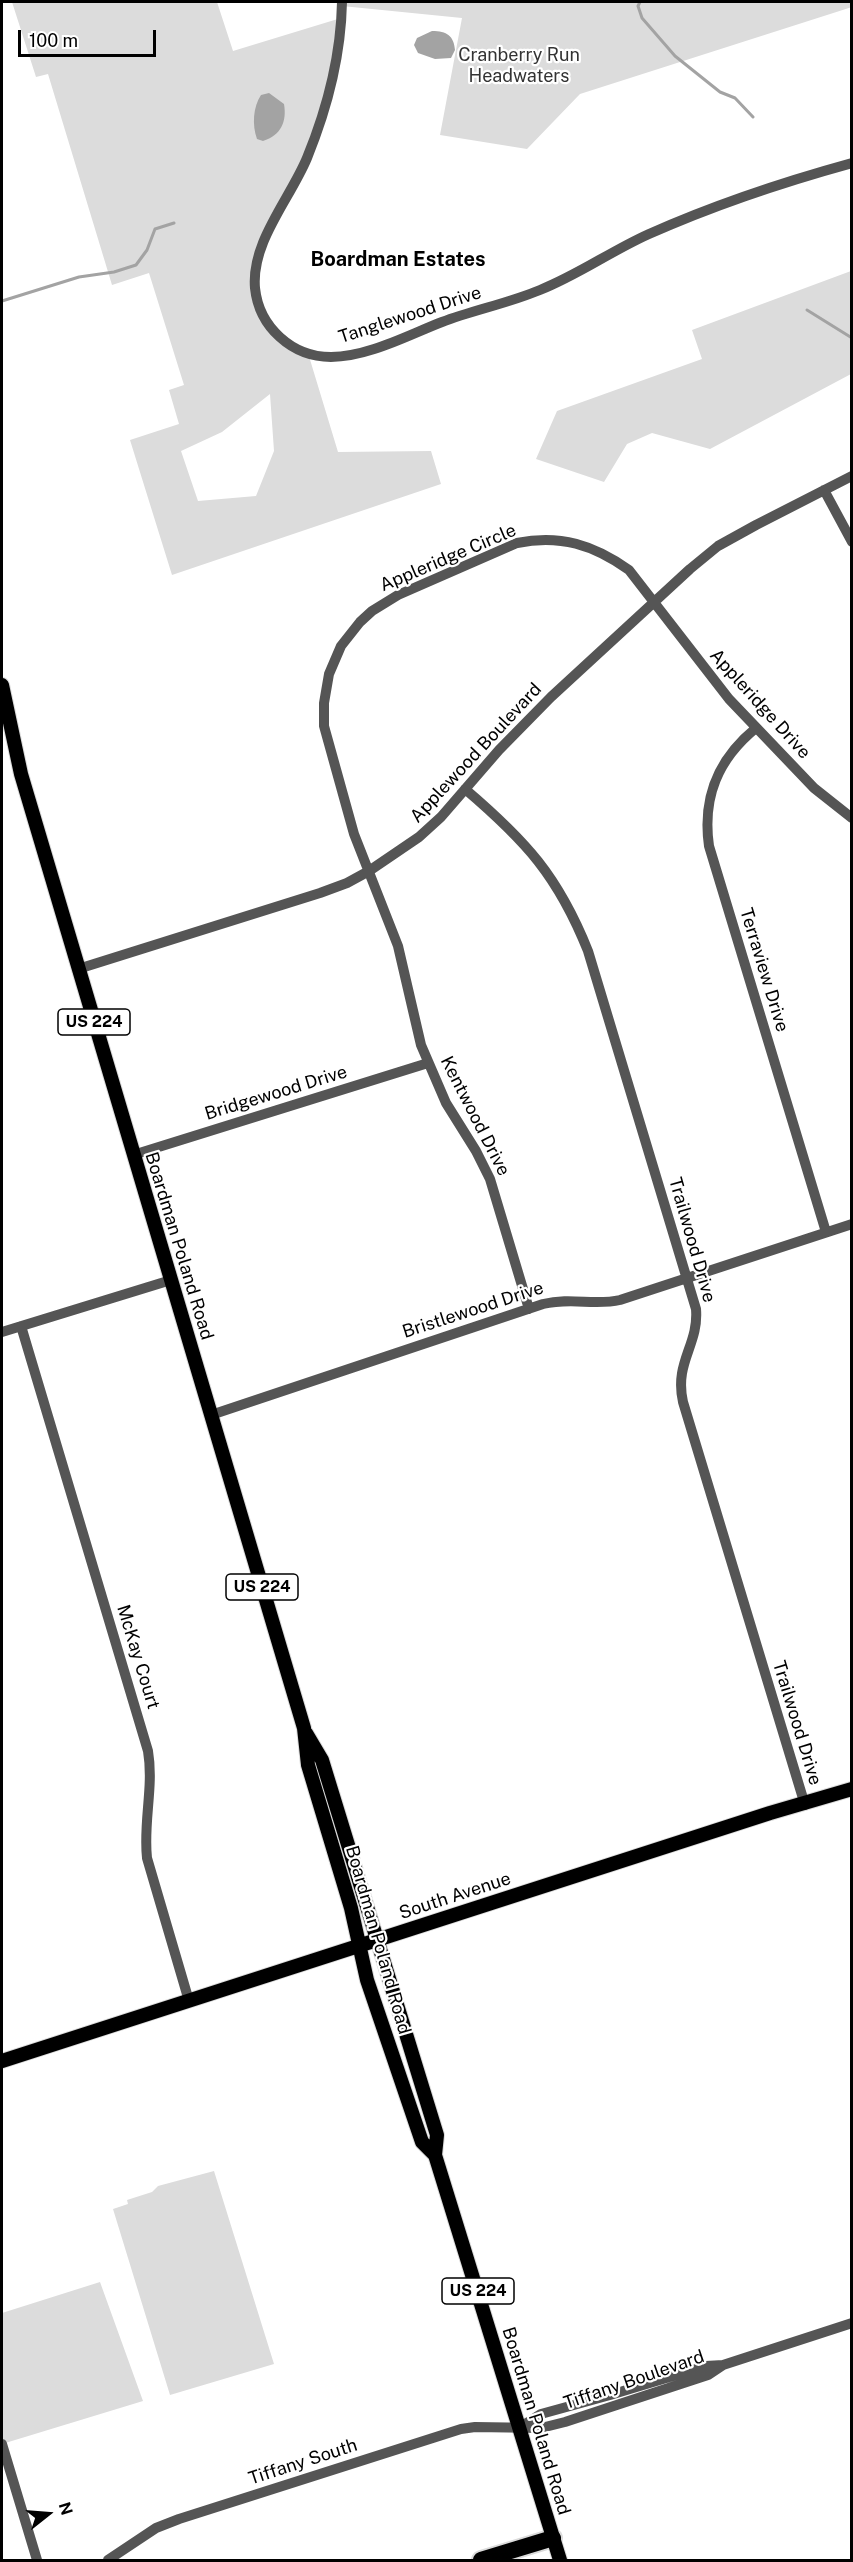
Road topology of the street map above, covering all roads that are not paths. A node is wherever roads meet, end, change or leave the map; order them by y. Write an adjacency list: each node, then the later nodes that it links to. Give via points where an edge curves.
1 (342, 2): 2 (street, Tanglewood Drive, via 334,68 319,127 267,236 256,268 258,302 265,320 278,336 303,352 342,357 377,347 538,291 648,234 754,193)
2 (852, 163)
3 (852, 476): 4 (street, Applewood Boulevard)
4 (824, 490): 5 (street); 6 (street, Applewood Boulevard, via 718,546)
5 (852, 542)
6 (655, 601): 9 (street, Appleridge Drive); 11 (street, Applewood Boulevard, via 527,720); 13 (street, Appleridge Circle, via 629,570 608,555 582,544 537,539 517,543 398,595 366,616 348,634 334,660 326,687 324,726 345,806)
7 (2, 685): 10 (main road, Boardman Poland Road / US 224)
8 (2, 724): 10 (main road, Boardman Poland Road / US 224)
9 (756, 728): 12 (street, Appleridge Drive, via 814,788); 18 (street, Terraview Drive, via 732,750 716,775 707,805 709,846)
10 (21, 774): 14 (main road, Boardman Poland Road / US 224)
11 (465, 789): 13 (street, Applewood Boulevard, via 419,837); 19 (street, Trailwood Drive, via 532,850 575,919)
12 (852, 818)
13 (369, 871): 14 (street, Applewood Boulevard, via 320,893); 15 (street, Kentwood Drive, via 398,946)
14 (78, 969): 16 (main road, Boardman Poland Road / US 224)
15 (428, 1063): 16 (street, Bridgewood Drive); 21 (street, Kentwood Drive, via 490,1179)
16 (133, 1155): 20 (main road, Boardman Poland Road / US 224)
17 (852, 1224): 18 (street, Bristlewood Drive)
18 (826, 1232): 19 (street, Bristlewood Drive)
19 (687, 1278): 21 (street, Bristlewood Drive, via 614,1301 566,1300); 27 (street, Trailwood Drive, via 696,1323 681,1366 680,1392)
20 (171, 1280): 22 (street); 24 (main road, Boardman Poland Road / US 224)
21 (529, 1309): 24 (street, Bristlewood Drive)
22 (21, 1326): 23 (street); 30 (street, McKay Court, via 148,1750 151,1786 147,1857)
23 (2, 1332)
24 (211, 1415): 25 (main road, Boardman Poland Road / US 224)
25 (304, 1728): 28 (main road, Boardman Poland Road / US 224, via 322,1760); 29 (main road, Boardman Poland Road / US 224, via 308,1765)
26 (852, 1789): 27 (main road, South Avenue)
27 (805, 1805): 28 (main road, South Avenue)
28 (376, 1940): 29 (main road, South Avenue); 32 (main road, Boardman Poland Road / US 224, via 437,2135)
29 (359, 1946): 30 (main road, South Avenue); 32 (main road, Boardman Poland Road / US 224, via 422,2142)
30 (189, 2001): 31 (main road, South Avenue)
31 (2, 2061)
32 (435, 2155): 34 (main road, Boardman Poland Road / US 224)
33 (852, 2323): 34 (street, Tiffany Boulevard, via 565,2422)
34 (519, 2428): 36 (main road, Boardman Poland Road / US 224); 38 (street, Tiffany South, via 461,2429 172,2521)
35 (2, 2444): 37 (street)
36 (553, 2538): 39 (highway); 40 (main road, Boardman Poland Road / US 224)
37 (38, 2560)
38 (108, 2560)
39 (481, 2560)
40 (560, 2560)

